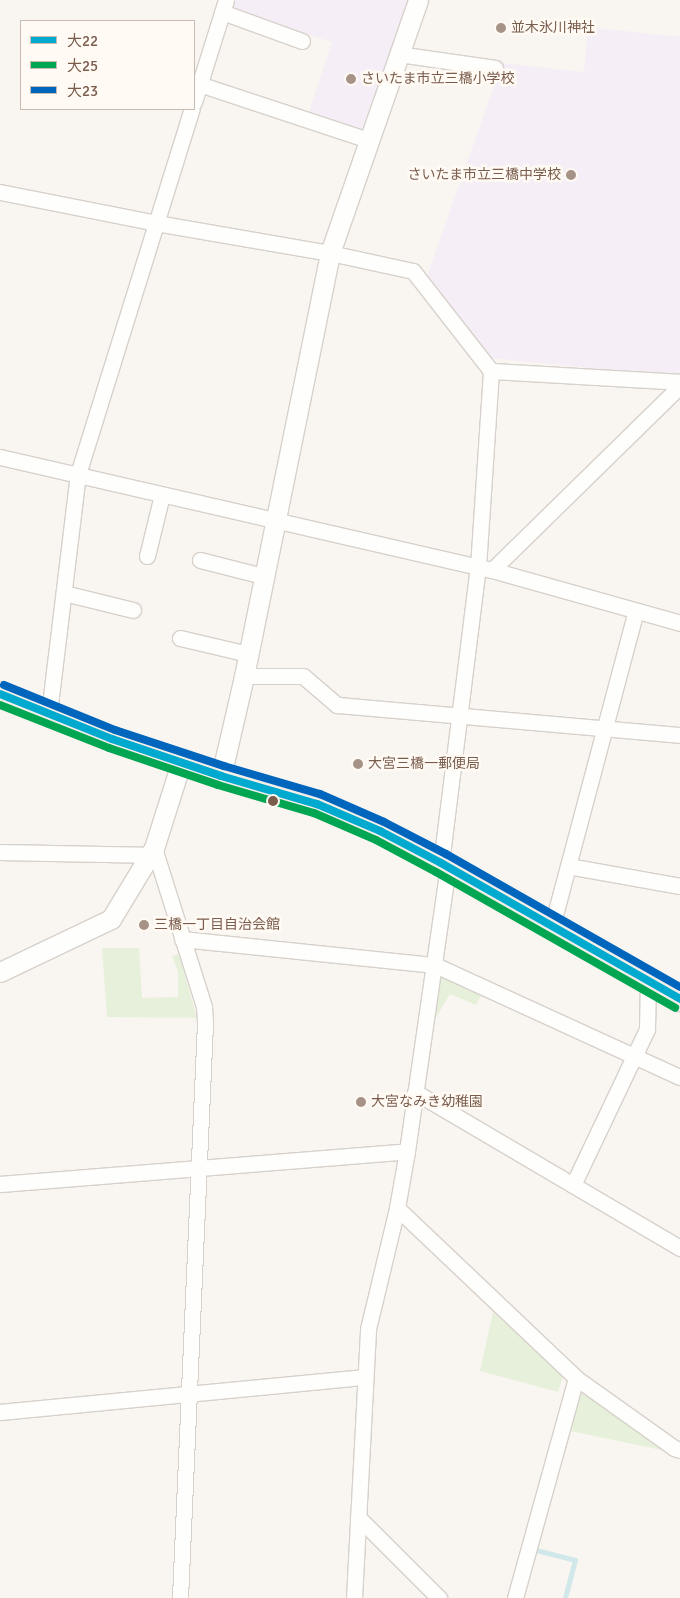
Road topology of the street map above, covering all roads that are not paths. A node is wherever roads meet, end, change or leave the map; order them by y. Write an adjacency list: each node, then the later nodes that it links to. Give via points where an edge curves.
1 (418, 0): 4 (street)
2 (224, 6): 3 (street); 6 (street)
3 (302, 41)
4 (398, 54): 5 (street); 9 (street)
5 (496, 68)
6 (199, 84): 7 (street); 9 (street)
7 (195, 98)
8 (192, 110): 11 (street)
9 (368, 140): 12 (street)
10 (0, 192): 11 (street)
11 (156, 223): 12 (street); 16 (street)
12 (330, 253): 13 (street, via 413,271); 18 (street)
13 (491, 371): 14 (street); 21 (street)
14 (680, 384): 21 (street)
15 (0, 457): 16 (street)
16 (78, 474): 17 (street); 23 (street)
17 (162, 495): 18 (street); 19 (street)
18 (274, 520): 21 (street); 22 (street)
19 (147, 556)
20 (200, 560): 22 (street)
21 (485, 568): 25 (street); 32 (street)
22 (263, 576): 28 (street)
23 (64, 593): 24 (street); 31 (street)
24 (133, 610)
25 (636, 611): 26 (street); 33 (street)
26 (680, 623)
27 (180, 638): 28 (street)
28 (248, 654): 29 (street)
29 (244, 676): 32 (street, via 303,676 337,705); 36 (street)
30 (0, 694): 31 (main road)
31 (49, 713): 35 (main road)
32 (460, 714): 33 (street); 39 (street)
33 (605, 728): 34 (street); 40 (street)
34 (680, 735)
35 (181, 763): 36 (main road); 38 (street)
36 (221, 776): 39 (main road, via 317,804 380,831)
37 (0, 852): 38 (street)
38 (152, 852): 43 (street); 45 (street, via 111,919)
39 (445, 865): 42 (main road); 44 (street)
40 (568, 866): 41 (street); 42 (street)
41 (680, 886)
42 (552, 926): 46 (main road)
43 (182, 939): 44 (street); 52 (street, via 205,1015)
44 (435, 966): 48 (street); 50 (street)
45 (0, 972)
46 (648, 981): 47 (main road); 48 (street, via 647,1029)
47 (680, 999)
48 (634, 1056): 49 (street); 54 (street)
49 (680, 1077)
50 (415, 1092): 51 (street); 54 (street)
51 (407, 1151): 52 (street); 55 (street)
52 (200, 1168): 53 (street); 59 (street)
53 (0, 1184)
54 (573, 1185): 56 (street)
55 (396, 1208): 57 (street, via 368,1329); 58 (street)
56 (680, 1248)
57 (365, 1377): 59 (street); 62 (street)
58 (576, 1378): 61 (street); 66 (street)
59 (189, 1395): 60 (street); 63 (street)
60 (0, 1412)
61 (680, 1450)
62 (358, 1517): 64 (street); 65 (street)
63 (180, 1598)
64 (354, 1598)
65 (439, 1598)
66 (515, 1598)

